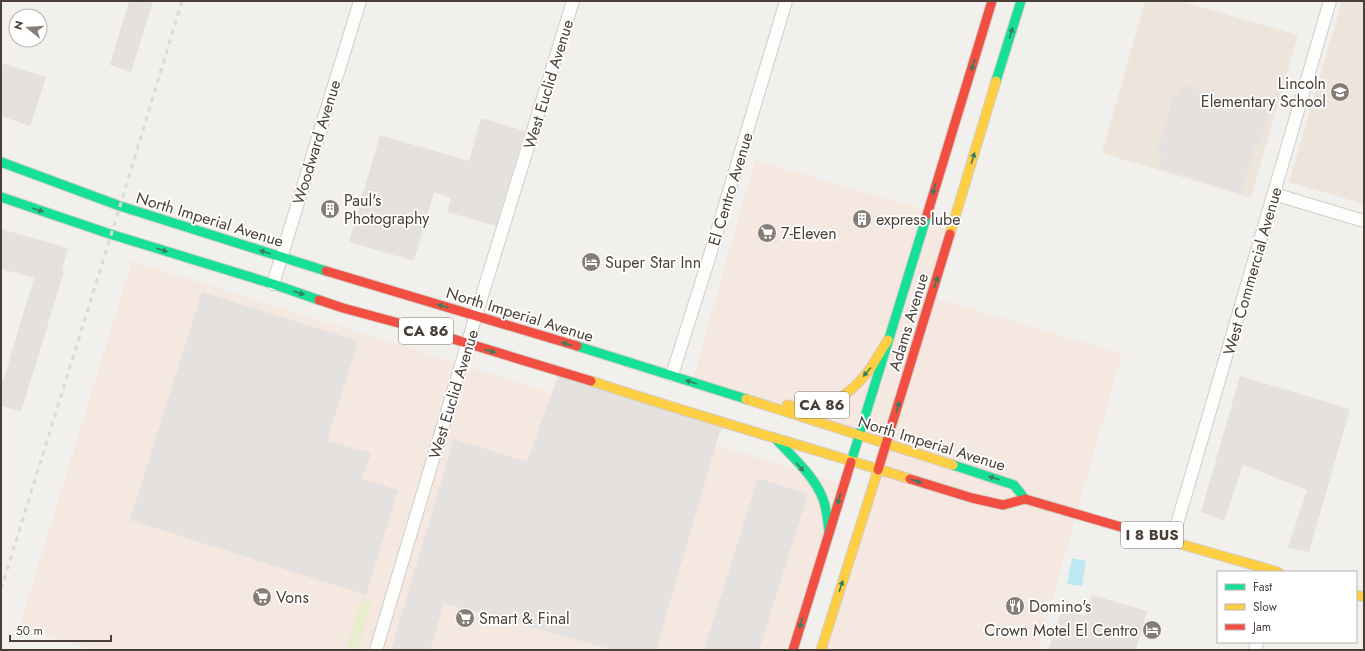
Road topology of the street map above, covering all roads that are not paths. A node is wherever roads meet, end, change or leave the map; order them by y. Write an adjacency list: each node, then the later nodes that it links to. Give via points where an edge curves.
1 (360, 1): 11 (street, Woodward Avenue)
2 (573, 1): 13 (street, West Euclid Avenue)
3 (786, 1): 16 (street, El Centro Avenue)
4 (992, 1): 14 (main road, Adams Avenue, one-way to 14)
5 (1020, 1): 20 (main road, Adams Avenue, one-way to 5)
6 (1330, 1): 8 (street, West Commercial Avenue)
7 (1, 162): 11 (main road, North Imperial Avenue / CA 86, one-way to 7, via 120,206)
8 (1274, 194): 10 (street); 25 (street, West Commercial Avenue)
9 (1, 197): 12 (main road, CA 86, one-way to 12, via 110,234)
10 (1364, 221)
11 (281, 257): 12 (street, Woodward Avenue); 13 (main road, North Imperial Avenue / CA 86, one-way to 11)
12 (273, 284): 15 (main road, CA 86, one-way to 15, via 344,308)
13 (476, 315): 15 (street, West Euclid Avenue); 16 (main road, North Imperial Avenue / CA 86, one-way to 13)
14 (888, 340): 17 (main road, CA 86, one-way to 17, via 858,383 844,396 827,404 806,408); 18 (main road, Adams Avenue)
15 (468, 344): 19 (main road, CA 86, one-way to 19); 27 (street, West Euclid Avenue)
16 (672, 375): 17 (main road, North Imperial Avenue / CA 86, one-way to 16)
17 (729, 393): 18 (main road, North Imperial Avenue)
18 (859, 436): 20 (main road, North Imperial Avenue); 21 (main road, Adams Avenue)
19 (775, 437): 21 (main road, CA 86); 24 (main road, one-way to 24, via 818,488 826,509)
20 (887, 444): 22 (main road, Adams Avenue); 23 (main road, North Imperial Avenue / I 8 BUS, one-way to 20, via 1014,485)
21 (851, 462): 22 (main road); 24 (main road, Adams Avenue, one-way to 24)
22 (878, 470): 23 (main road, one-way to 23, via 1002,505); 29 (main road, Adams Avenue, one-way to 22)
23 (1025, 498): 25 (main road, North Imperial Avenue / I 8 BUS)
24 (829, 533): 28 (main road, Adams Avenue, one-way to 28)
25 (1172, 541): 26 (main road, North Imperial Avenue / I 8 BUS)
26 (1275, 571)
27 (376, 650)
28 (793, 650)
29 (821, 650)

